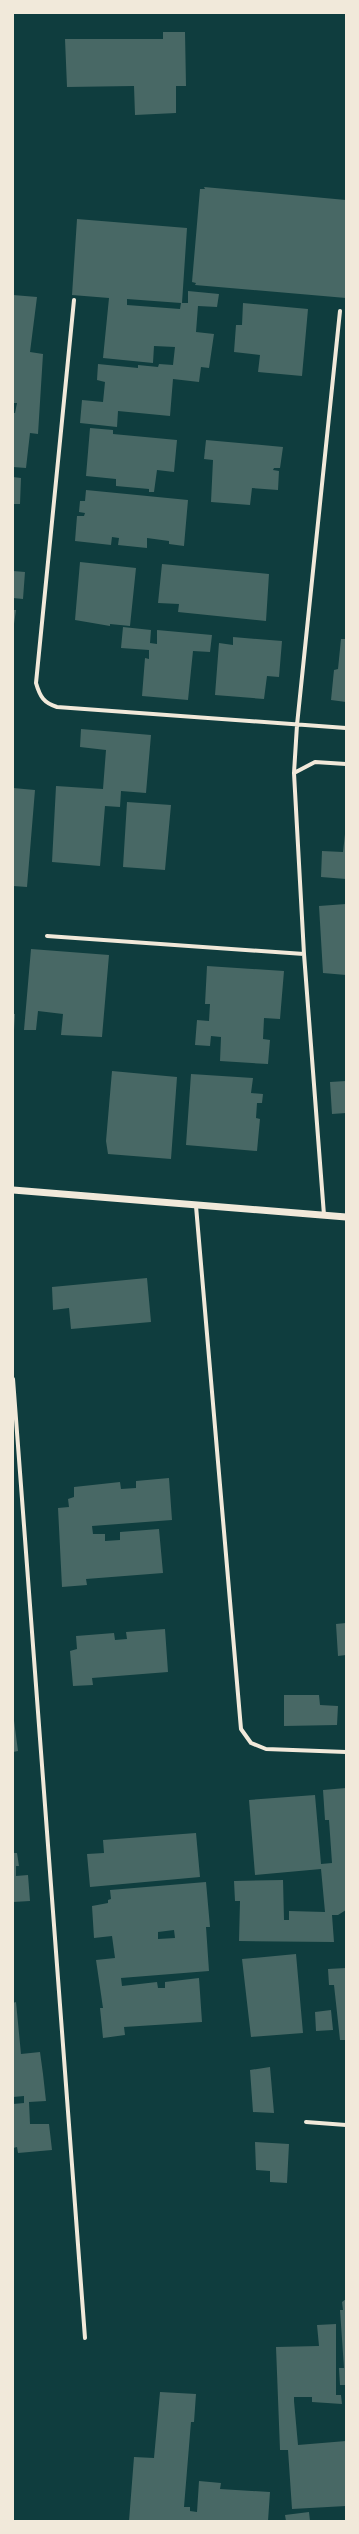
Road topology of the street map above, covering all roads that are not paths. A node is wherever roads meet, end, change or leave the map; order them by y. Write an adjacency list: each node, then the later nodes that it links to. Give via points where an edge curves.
1 (74, 300): 3 (street, via 36,683 39,695 46,703 57,707)
2 (340, 311): 3 (street)
3 (297, 724): 4 (street); 6 (street)
4 (346, 728)
5 (346, 764): 6 (street, via 315,762)
6 (294, 773): 8 (street)
7 (47, 936): 8 (street)
8 (304, 954): 11 (street)
9 (13, 1190): 10 (street)
10 (196, 1206): 11 (street); 14 (street, via 241,1729 251,1743 266,1749)
11 (324, 1215): 12 (street)
12 (346, 1217)
13 (13, 1379): 17 (street)
14 (346, 1752)
15 (306, 2122): 16 (street)
16 (346, 2125)
17 (85, 2338)

